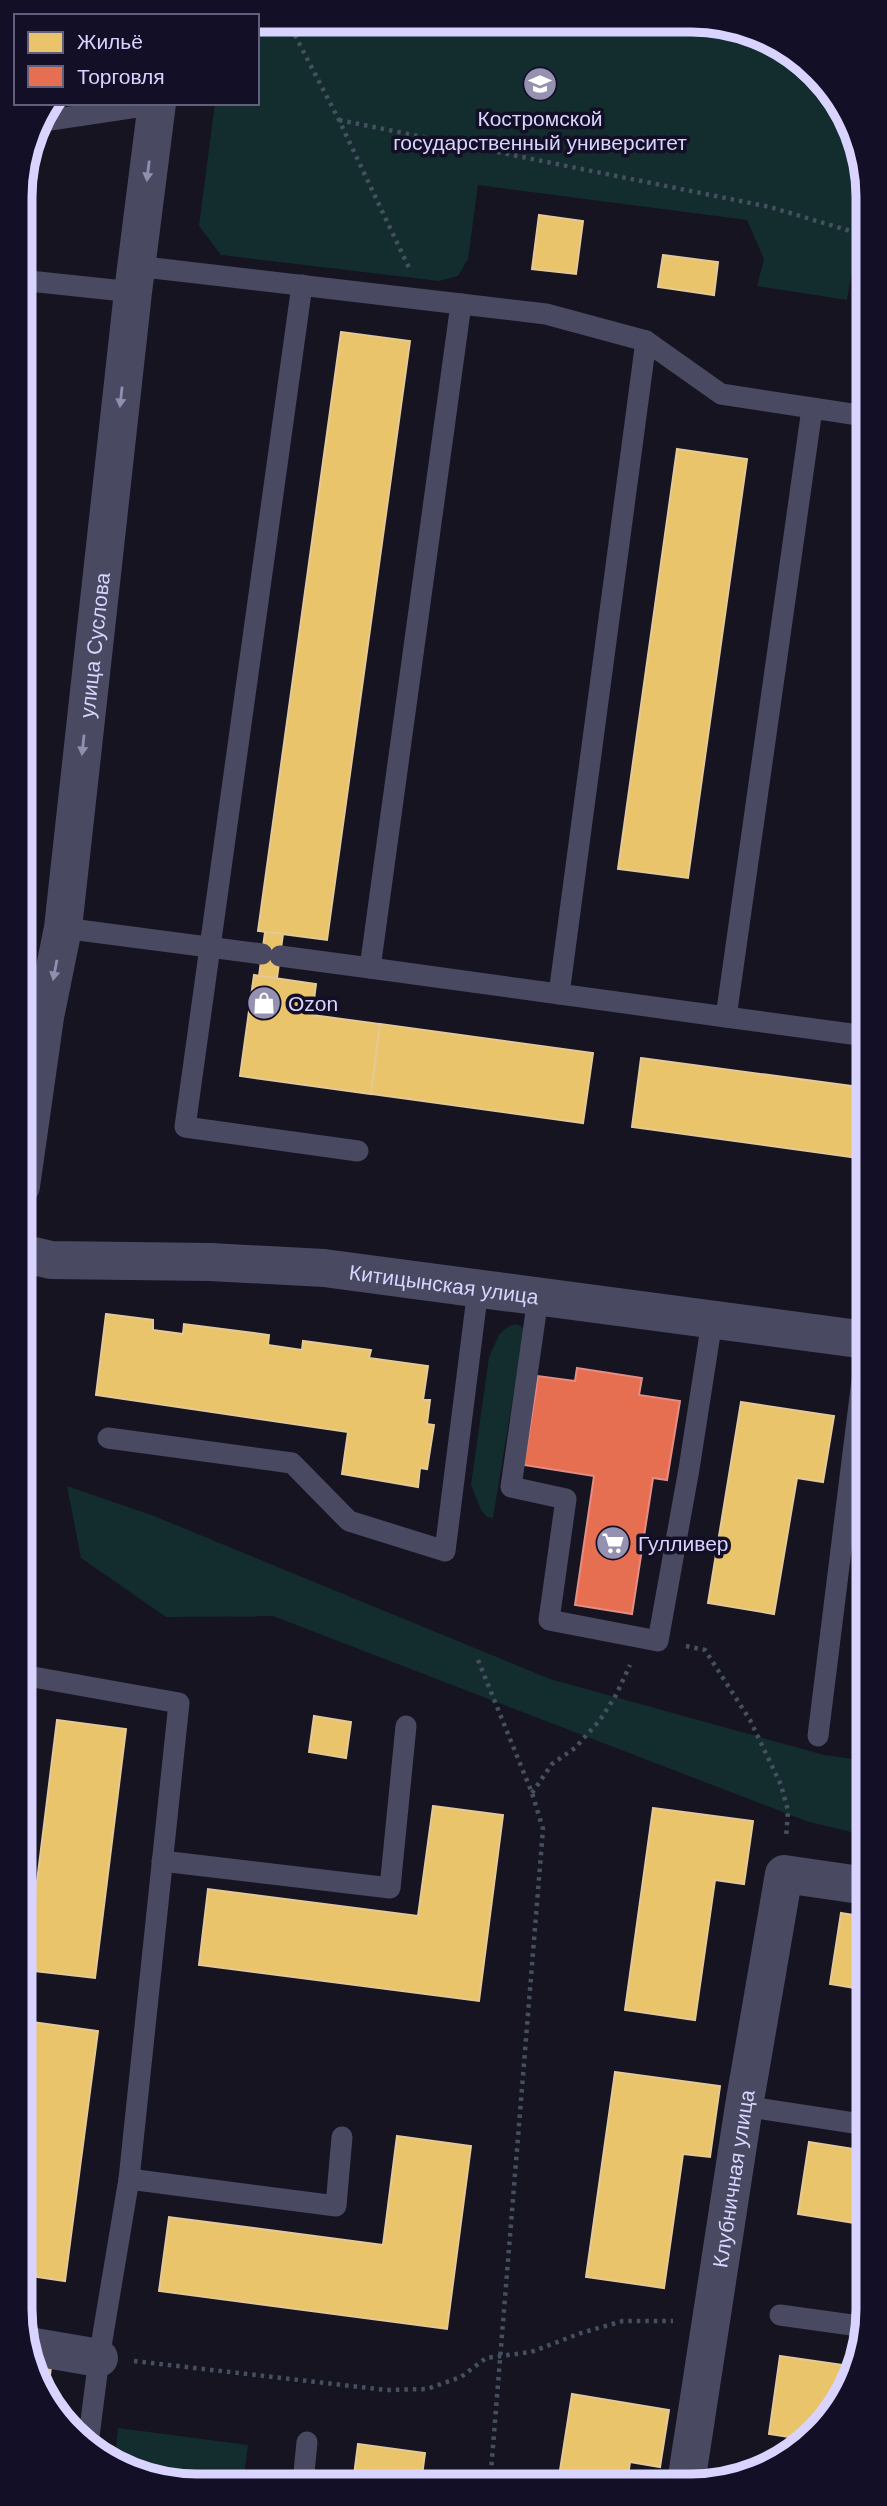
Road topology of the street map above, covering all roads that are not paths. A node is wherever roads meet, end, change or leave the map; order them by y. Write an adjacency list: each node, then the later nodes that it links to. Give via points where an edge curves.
1 (150, 105): 3 (lane)
2 (157, 105): 4 (street, улица Суслова, one-way to 4)
3 (50, 119)
4 (134, 279): 5 (lane); 6 (lane); 11 (street, улица Суслова, one-way to 11)
5 (32, 280)
6 (302, 285): 7 (lane); 12 (lane)
7 (461, 304): 8 (lane, via 546,314); 13 (lane)
8 (646, 341): 9 (lane, via 721,394); 14 (lane)
9 (812, 409): 10 (lane); 16 (lane)
10 (856, 415)
11 (63, 928): 12 (lane); 15 (street, улица Суслова, one-way to 15)
12 (210, 947): 13 (lane); 18 (lane, via 185,1127)
13 (370, 968): 14 (lane)
14 (559, 994): 16 (lane)
15 (33, 1015)
16 (726, 1017): 17 (lane)
17 (856, 1035)
18 (358, 1151)
19 (32, 1256): 20 (street, Китицынская улица, via 51,1260 324,1268)
20 (478, 1289): 21 (street, Китицынская улица); 24 (lane, via 445,1551 349,1521 292,1463)
21 (538, 1298): 22 (street, Китицынская улица); 22 (lane, via 511,1487 566,1499 549,1620 658,1641)
22 (712, 1321): 23 (street, Китицынская улица)
23 (855, 1339)
24 (108, 1437)
25 (855, 1459): 28 (lane)
26 (32, 1677): 29 (lane, via 180,1703)
27 (406, 1727): 29 (lane, via 390,1888)
28 (818, 1736)
29 (162, 1861): 34 (lane)
30 (855, 1884): 31 (street, Клубничная улица, via 784,1874)
31 (744, 2106): 32 (lane); 42 (street, Клубничная улица)
32 (855, 2123)
33 (342, 2137): 34 (lane, via 336,2206)
34 (129, 2179): 38 (lane)
35 (780, 2315): 36 (lane)
36 (854, 2325)
37 (36, 2347): 38 (street)
38 (99, 2358): 39 (lane)
39 (89, 2434)
40 (307, 2442): 41 (lane)
41 (304, 2474)
42 (688, 2474)

